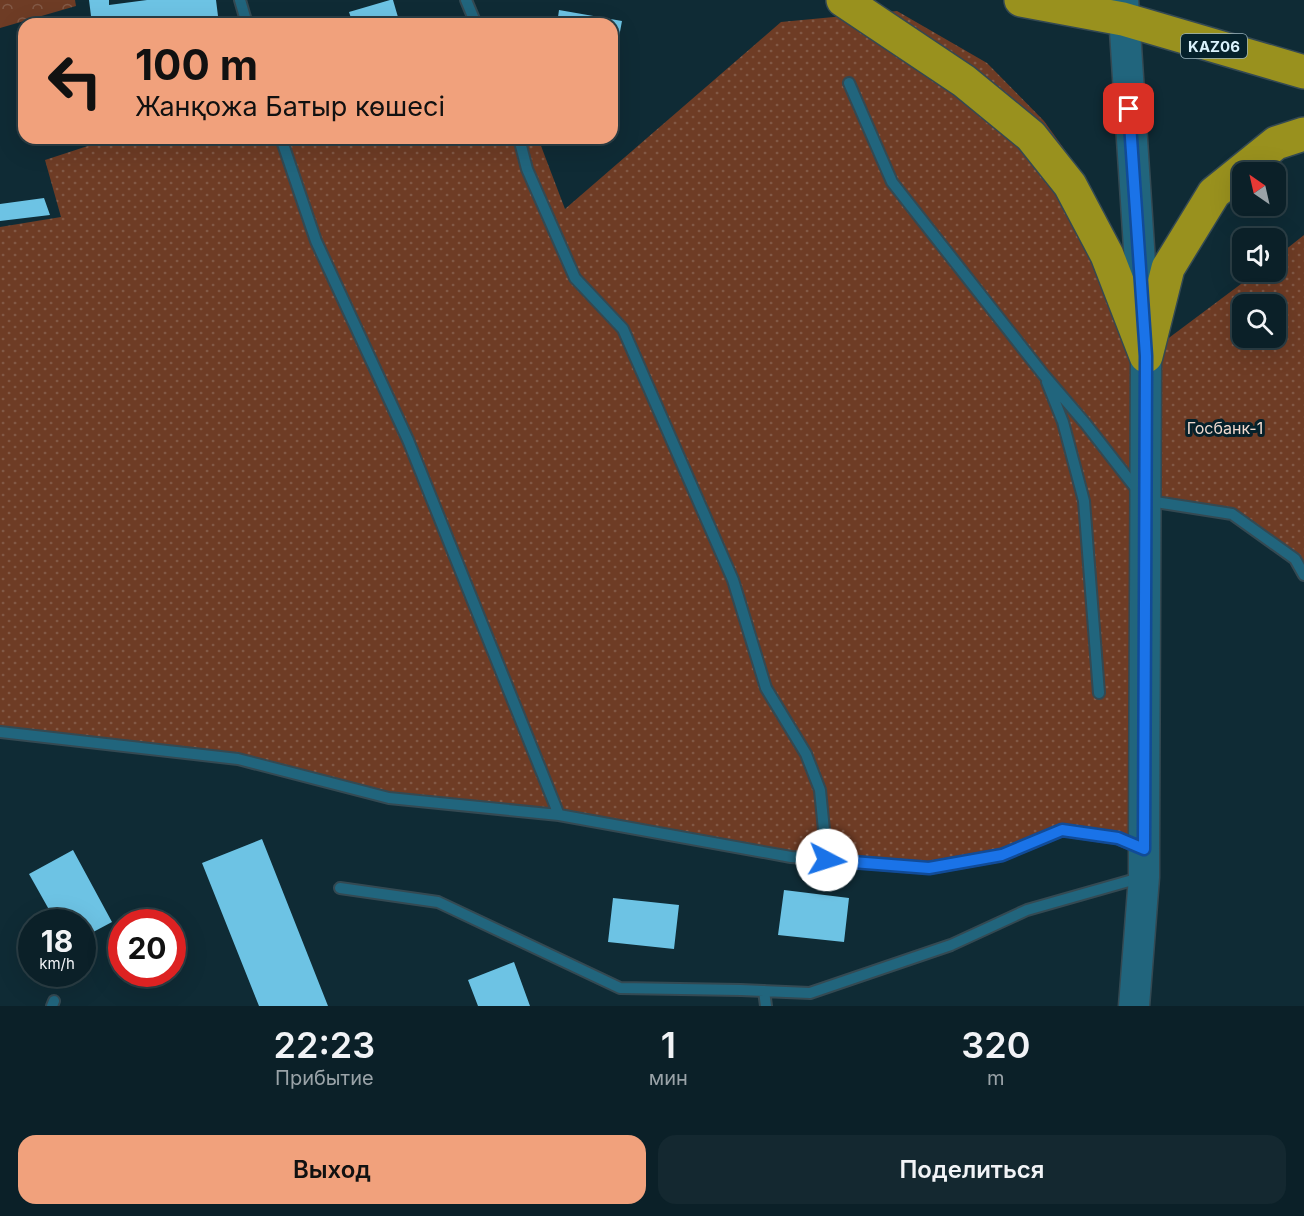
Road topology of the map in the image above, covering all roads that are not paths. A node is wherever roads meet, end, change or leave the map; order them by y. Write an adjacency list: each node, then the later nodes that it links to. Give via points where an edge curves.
1 (240, 0): 6 (lane)
2 (466, 0): 7 (lane)
3 (843, 0): 13 (highway, via 964,81 1031,136 1071,185 1107,255)
4 (1021, 0): 5 (highway, KАZ06)
5 (1123, 10): 8 (highway, KАZ06); 13 (main road)
6 (245, 18)
7 (474, 18)
8 (1304, 72)
9 (849, 83): 14 (lane, via 892,182)
10 (1304, 134): 13 (highway, via 1276,143 1215,193 1168,268)
11 (283, 144): 19 (lane, via 316,241 408,440)
12 (521, 144): 20 (lane, via 527,169 575,278 622,329 733,580 766,688 806,754 820,790)
13 (1146, 356): 15 (main road)
14 (1043, 374): 15 (lane); 17 (lane, via 1063,422 1084,501)
15 (1145, 500): 16 (lane, via 1232,514 1295,559); 21 (main road)
16 (1304, 575)
17 (1099, 693)
18 (0, 732): 19 (lane, via 238,759 389,798)
19 (559, 815): 20 (lane, via 791,857)
20 (827, 860): 21 (lane, via 929,868 1002,855 1062,830 1118,838)
21 (1144, 863): 23 (lane, via 951,945 810,993); 25 (main road)
22 (340, 888): 23 (lane, via 438,902 620,988)
23 (764, 991): 24 (lane)
24 (766, 1006)
25 (1134, 1006)

